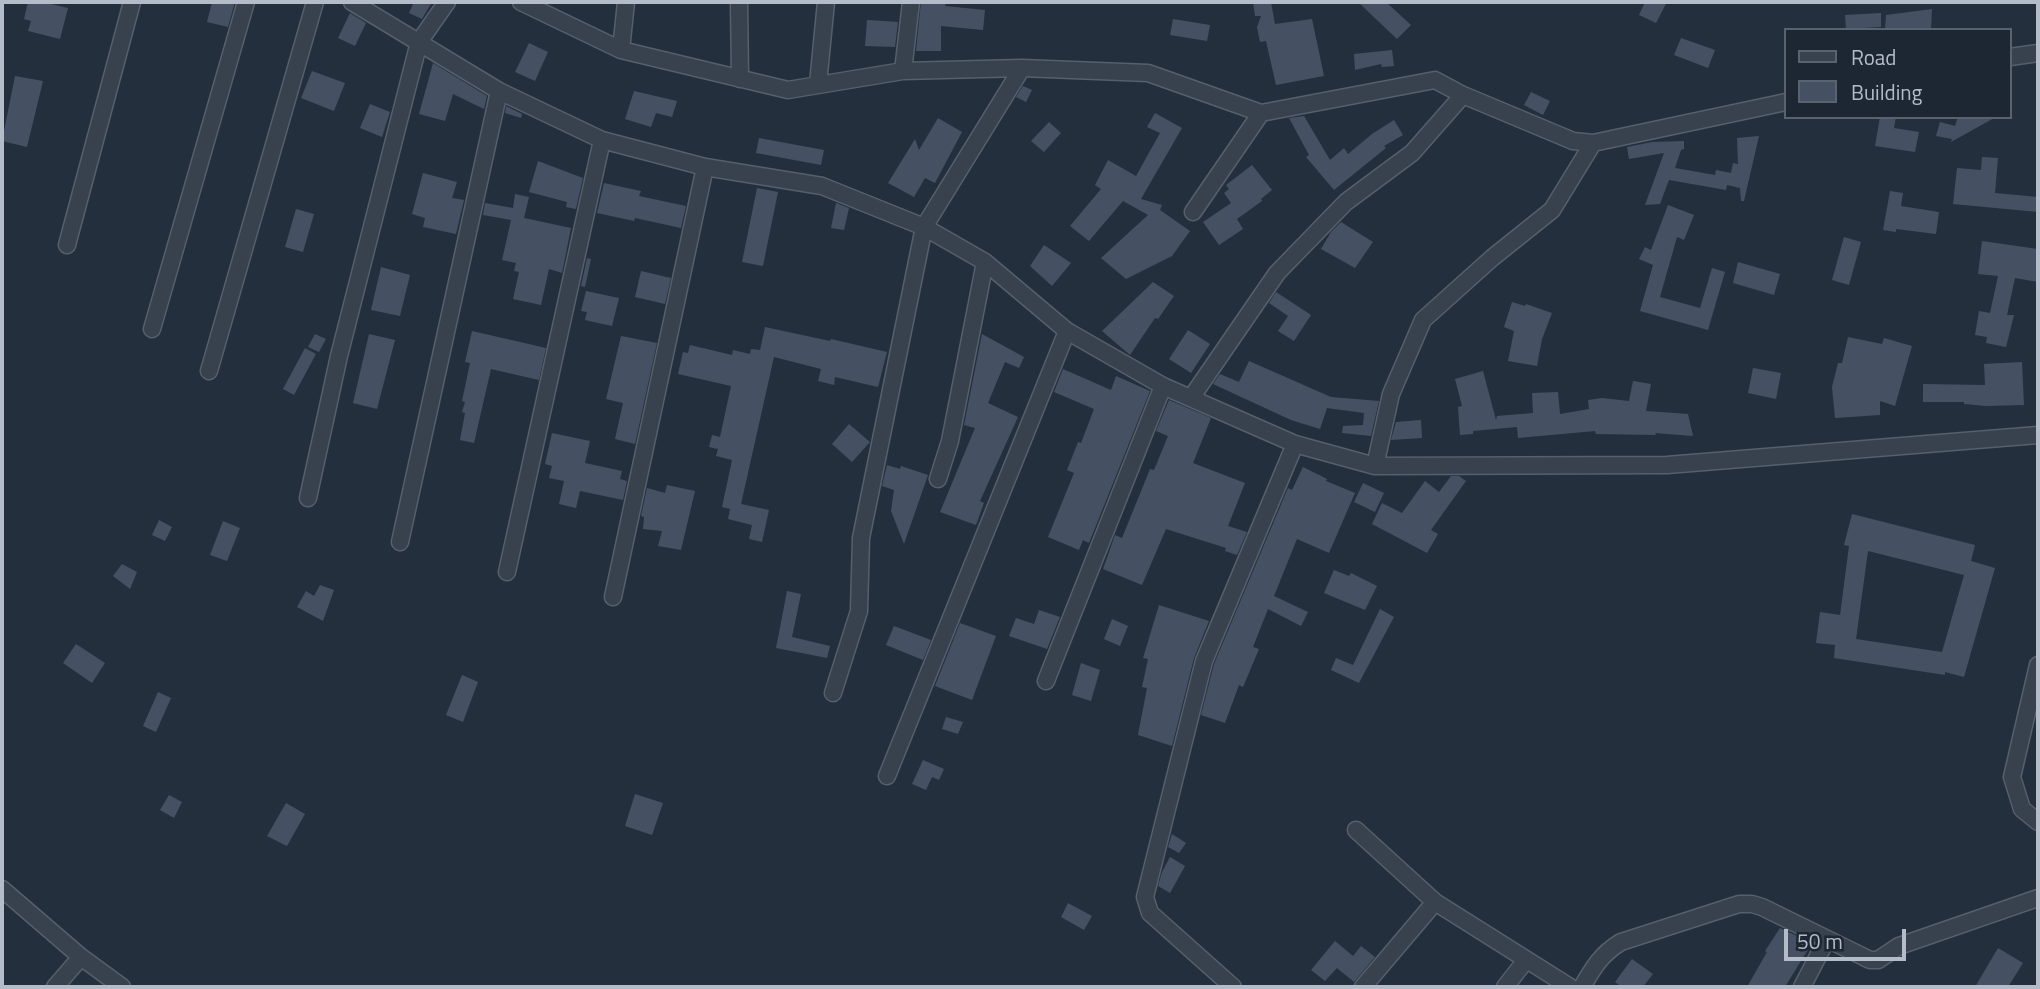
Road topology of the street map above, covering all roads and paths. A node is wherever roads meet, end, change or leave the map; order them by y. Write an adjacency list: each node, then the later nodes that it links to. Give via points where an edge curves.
1 (132, 2): 29 (street)
2 (246, 2): 31 (street)
3 (315, 2): 33 (street)
4 (352, 2): 11 (street)
5 (447, 2): 12 (street)
6 (521, 2): 13 (street)
7 (626, 2): 13 (street)
8 (739, 2): 18 (street)
9 (826, 2): 19 (street)
10 (911, 2): 17 (street)
11 (375, 8): 12 (street)
12 (419, 43): 20 (street); 40 (street, via 339,356)
13 (621, 50): 18 (street)
14 (2038, 53): 15 (street)
15 (2012, 57)
16 (1022, 68): 17 (street); 23 (street, via 1148,73); 28 (street)
17 (903, 71): 19 (street)
18 (740, 79): 19 (street, via 788,90)
19 (818, 84)
20 (499, 91): 24 (street); 41 (street)
21 (1463, 95): 23 (street, via 1435,80); 25 (street, via 1573,141); 35 (street, via 1412,153 1346,202 1277,274)
22 (1784, 102): 25 (street)
23 (1261, 113): 27 (street)
24 (601, 140): 26 (street); 42 (street)
25 (1593, 144): 38 (street, via 1552,210 1423,320 1391,394)
26 (705, 167): 28 (street, via 822,186); 43 (street)
27 (1193, 212)
28 (924, 227): 30 (street); 46 (street, via 861,538 859,611)
29 (66, 245)
30 (985, 262): 32 (street); 39 (street, via 950,441)
31 (152, 329)
32 (1067, 331): 34 (street); 47 (street)
33 (209, 371)
34 (1163, 386): 35 (street); 45 (street)
35 (1191, 398): 37 (street)
36 (2038, 435): 38 (street, via 1667,466)
37 (1295, 444): 38 (street); 58 (street, via 1204,661 1145,897 1150,914)
38 (1375, 466)
39 (938, 479)
40 (308, 498)
41 (400, 542)
42 (507, 572)
43 (613, 597)
44 (2038, 664): 48 (street, via 2012,777 2022,809)
45 (1046, 681)
46 (833, 693)
47 (887, 776)
48 (2038, 822)
49 (1356, 830): 52 (street)
50 (2, 889): 54 (street)
51 (2038, 898): 53 (street, via 1899,946 1878,960)
52 (1435, 902): 55 (street); 59 (street)
53 (1827, 939): 62 (street, via 1762,907 1738,904 1621,942 1596,961); 63 (street)
54 (81, 957): 56 (street); 57 (street)
55 (1526, 960): 60 (street); 61 (street)
56 (55, 987)
57 (122, 987)
58 (1233, 987)
59 (1363, 987)
60 (1505, 987)
61 (1570, 987)
62 (1582, 987)
63 (1802, 987)

